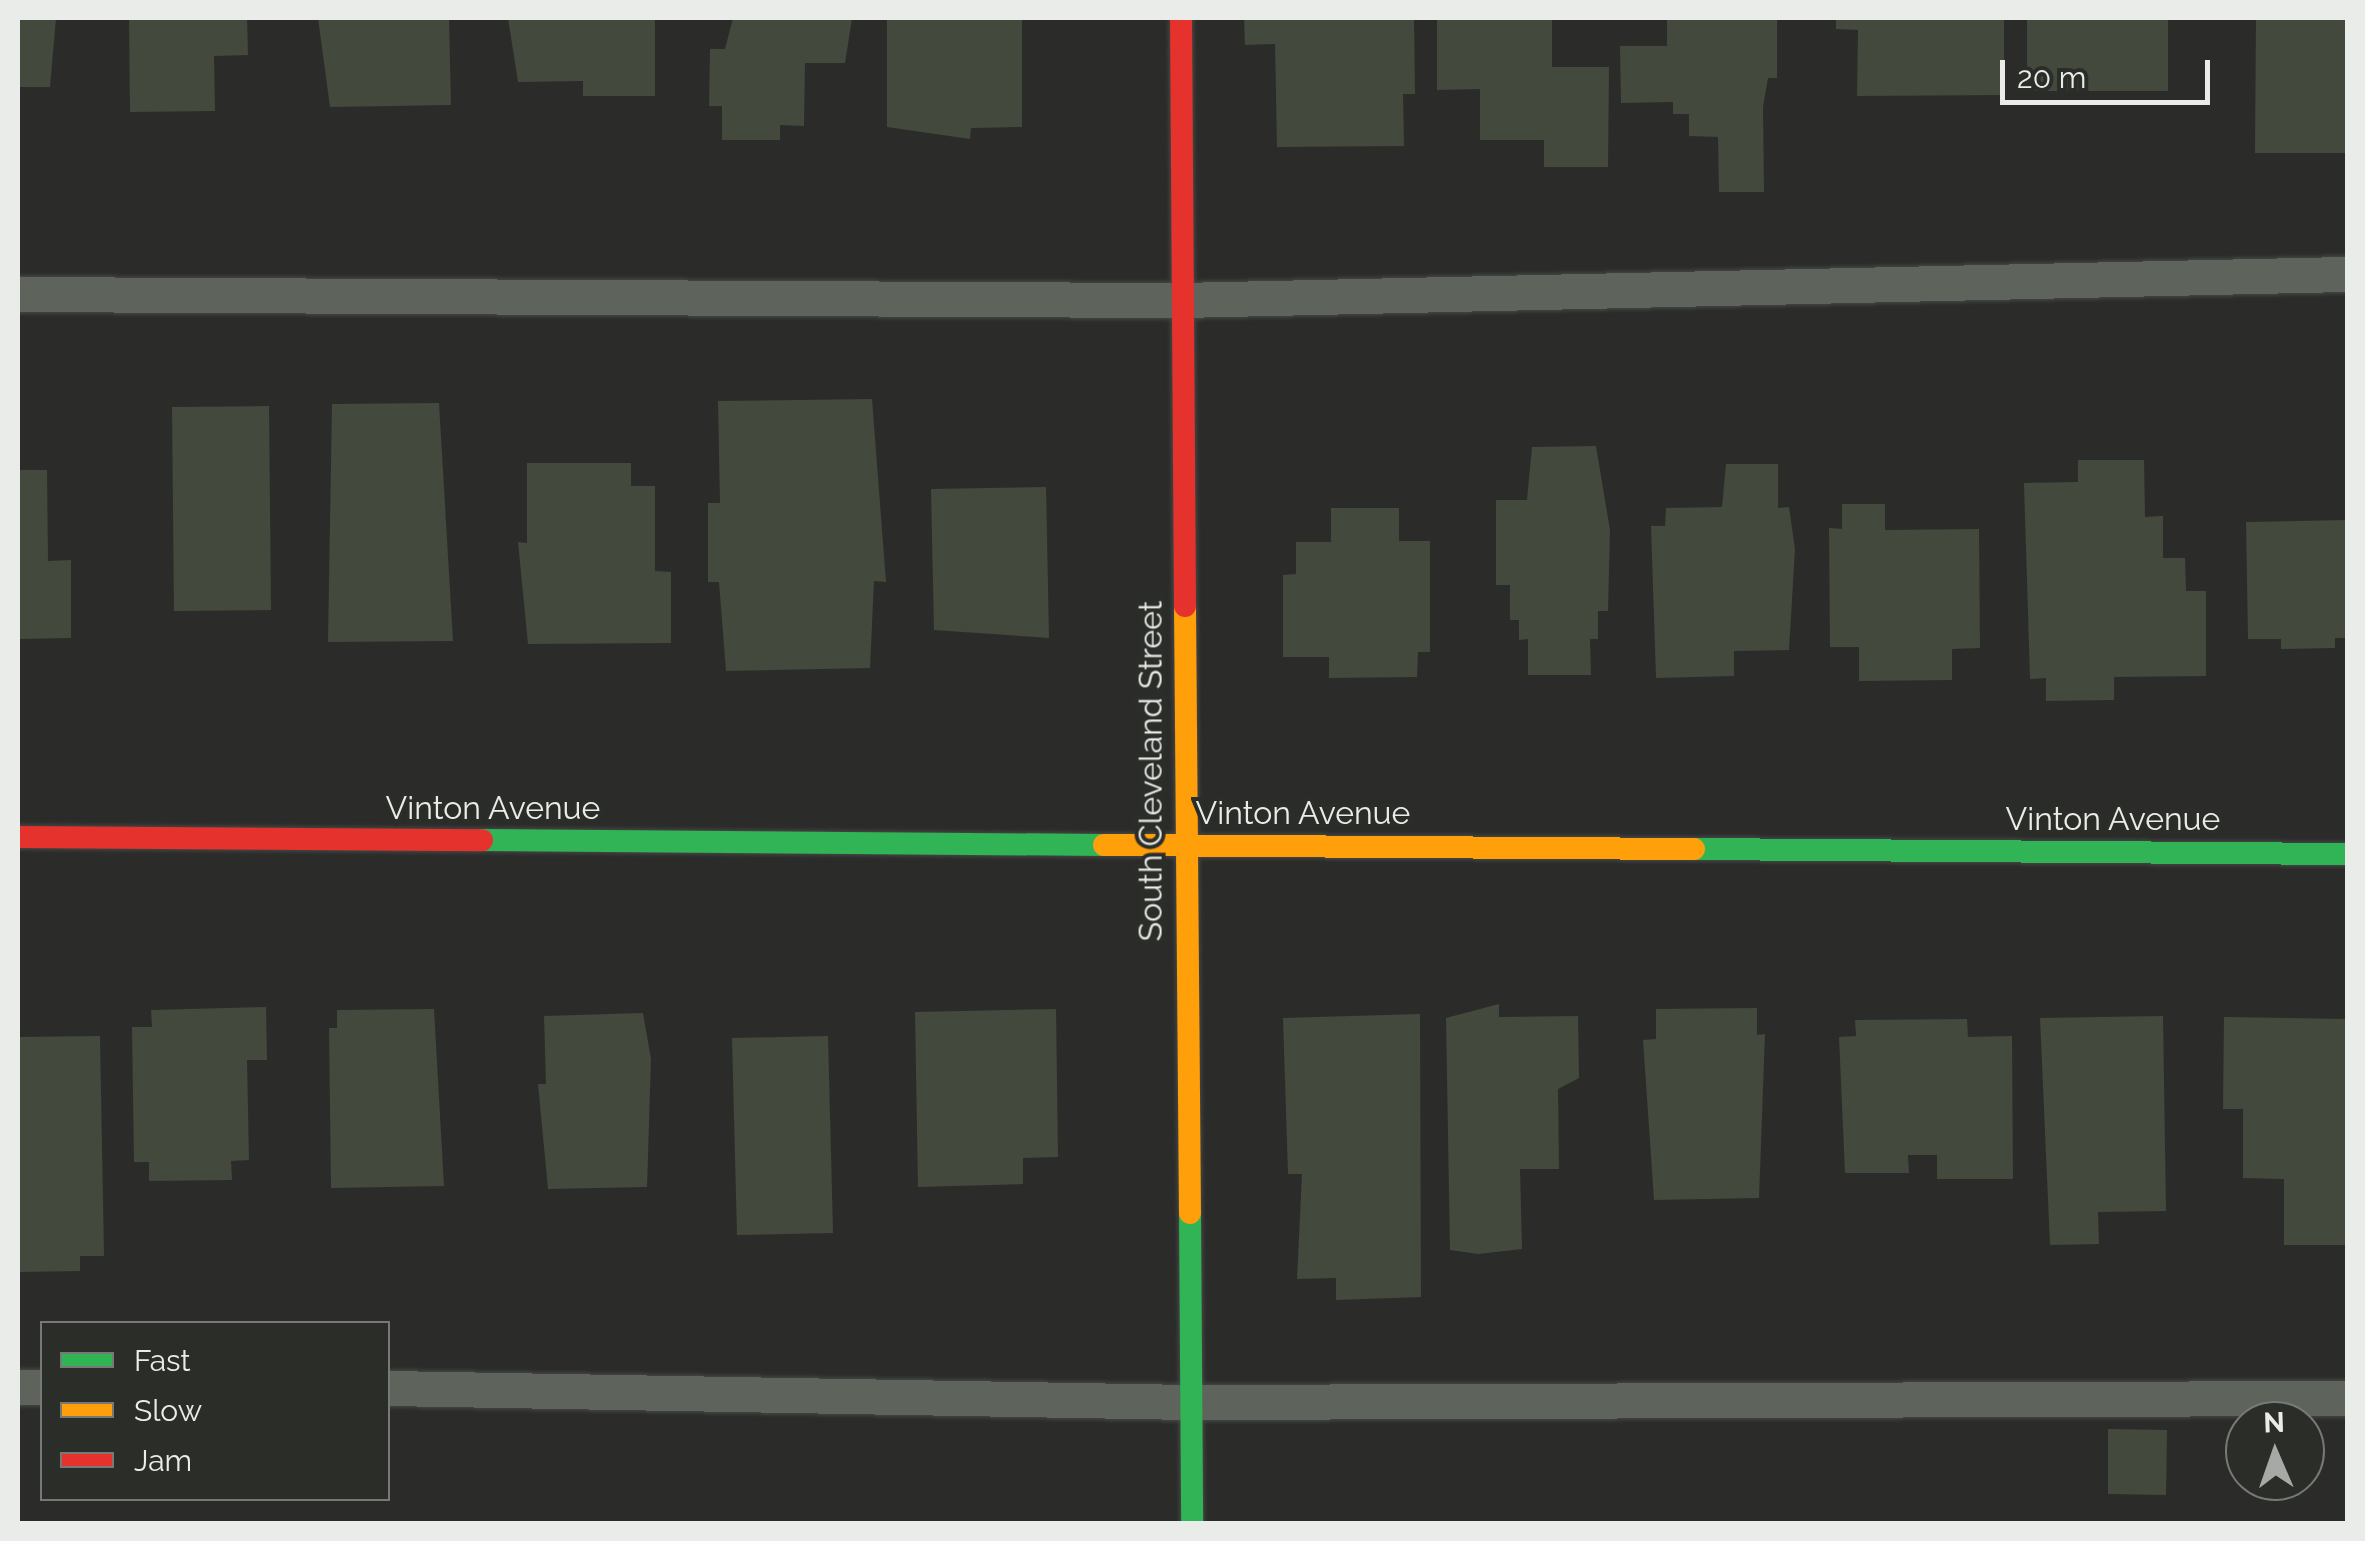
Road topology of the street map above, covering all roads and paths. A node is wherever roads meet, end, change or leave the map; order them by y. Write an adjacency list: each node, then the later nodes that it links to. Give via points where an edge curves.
1 (1181, 18): 4 (street, South Cleveland Street)
2 (2348, 274): 4 (lane)
3 (18, 294): 4 (lane)
4 (1182, 300): 6 (street, South Cleveland Street)
5 (18, 837): 6 (street, Vinton Avenue)
6 (1183, 845): 7 (street, Vinton Avenue); 10 (street, South Cleveland Street)
7 (2348, 854)
8 (390, 1388): 10 (lane)
9 (2348, 1398): 10 (lane)
10 (1190, 1402): 11 (street, South Cleveland Street)
11 (1192, 1524)

